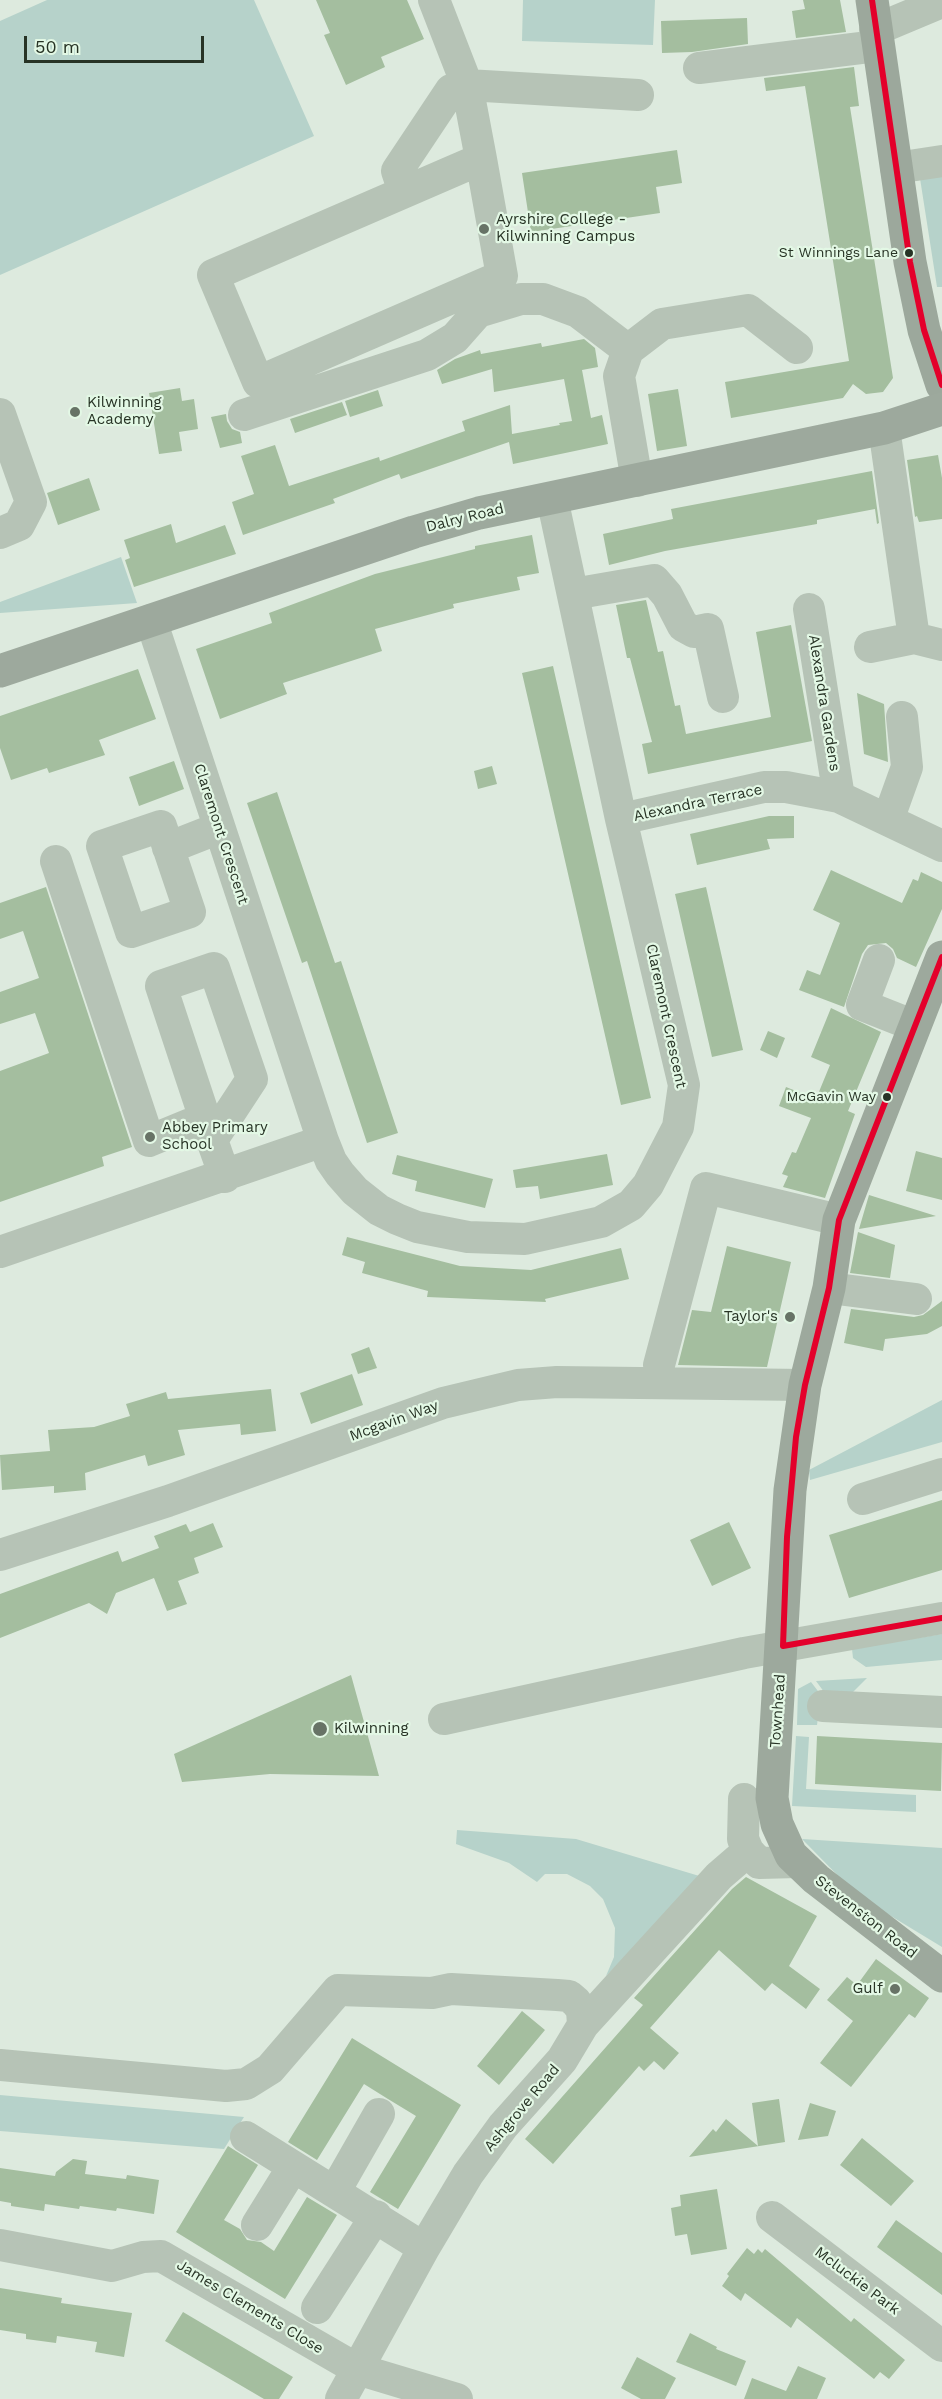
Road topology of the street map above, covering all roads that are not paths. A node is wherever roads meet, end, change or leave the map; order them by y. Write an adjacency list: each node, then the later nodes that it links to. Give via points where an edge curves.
1 (435, 0): 5 (street)
2 (942, 2): 3 (street)
3 (874, 26): 4 (street); 9 (main road)
4 (699, 68)
5 (467, 85): 6 (street); 7 (street); 10 (street, via 451,90 397,171)
6 (638, 94)
7 (481, 159): 10 (street); 10 (street, via 502,276 258,382 213,275)
8 (942, 161): 9 (street)
9 (896, 168): 13 (main road, via 922,319)
10 (404, 192)
11 (797, 348): 12 (street, via 748,310 662,324)
12 (628, 350): 16 (street, via 578,312 543,298 521,299 478,312 455,338 427,356); 18 (street, via 619,376)
13 (942, 385)
14 (942, 409): 17 (highway, Dalry Road)
15 (0, 414): 20 (street, via 31,502 19,525)
16 (244, 416)
17 (884, 428): 18 (highway, Dalry Road); 24 (street)
18 (638, 481): 19 (highway, Dalry Road)
19 (552, 498): 21 (street, Claremont Crescent); 23 (highway, Dalry Road, via 414,531)
20 (0, 533)
21 (573, 594): 27 (street, via 654,580 668,595 683,626 694,632 708,628); 30 (street, Claremont Crescent)
22 (809, 609): 29 (street, Alexandra Gardens)
23 (151, 620): 26 (highway, Dalry Road); 32 (street, Claremont Crescent)
24 (928, 641): 25 (street)
25 (870, 646)
26 (0, 671)
27 (723, 697)
28 (902, 717): 31 (street, via 907,767)
29 (839, 797): 30 (street, Alexandra Terrace, via 808,789 764,787); 31 (street, Alexandra Terrace)
30 (621, 819): 39 (street, Claremont Crescent, via 684,1085 678,1127 648,1185 631,1205 601,1222 525,1239 468,1237 417,1227 379,1210 355,1191 331,1161)
31 (888, 820): 33 (street, Alexandra Terrace)
32 (219, 828): 34 (street); 39 (street, Claremont Crescent)
33 (942, 846)
34 (168, 848)
35 (56, 861): 40 (street, via 149,1141 208,1129)
36 (942, 957): 38 (highway, Townhead)
37 (879, 960): 38 (street, via 862,1005)
38 (915, 1026): 41 (highway, Townhead)
39 (323, 1142): 40 (street)
40 (225, 1177): 42 (street)
41 (839, 1220): 43 (highway, Townhead); 45 (street, via 706,1188)
42 (0, 1252)
43 (829, 1288): 44 (street); 46 (highway, Townhead)
44 (916, 1299)
45 (659, 1365)
46 (805, 1384): 49 (street, Mcgavin Way, via 518,1385 442,1403 168,1502); 51 (highway, Townhead, via 790,1490)
47 (942, 1474): 48 (street)
48 (863, 1499)
49 (0, 1555)
50 (942, 1618): 51 (street)
51 (783, 1646): 54 (street); 55 (highway, Townhead)
52 (823, 1706): 53 (street)
53 (942, 1712)
54 (444, 1719)
55 (758, 1798): 56 (street); 57 (highway, Townhead)
56 (746, 1845): 57 (street, via 759,1863); 59 (street, Ashgrove Road)
57 (795, 1859): 58 (highway, Stevenston Road, via 816,1880)
58 (942, 1976)
59 (583, 2025): 60 (street, via 582,2010 569,1996 451,1989 432,1993 338,1990 270,2069 246,2084 226,2086); 69 (street, Ashgrove Road, via 562,2060 503,2126 468,2174)
60 (0, 2065)
61 (379, 2114): 64 (street)
62 (246, 2138): 63 (street)
63 (293, 2167): 64 (street); 67 (street)
64 (335, 2191): 65 (street)
65 (376, 2216): 69 (street); 70 (street)
66 (772, 2217): 71 (street, Mcluckie Park)
67 (257, 2225)
68 (0, 2245): 72 (street, James Clements Close, via 112,2266 161,2256)
69 (424, 2248): 72 (street, Ashgrove Road)
70 (316, 2308)
71 (942, 2346)
72 (357, 2369): 73 (street, Ashgrove Road); 74 (street, James Clements Close)
73 (341, 2399)
74 (457, 2399)

